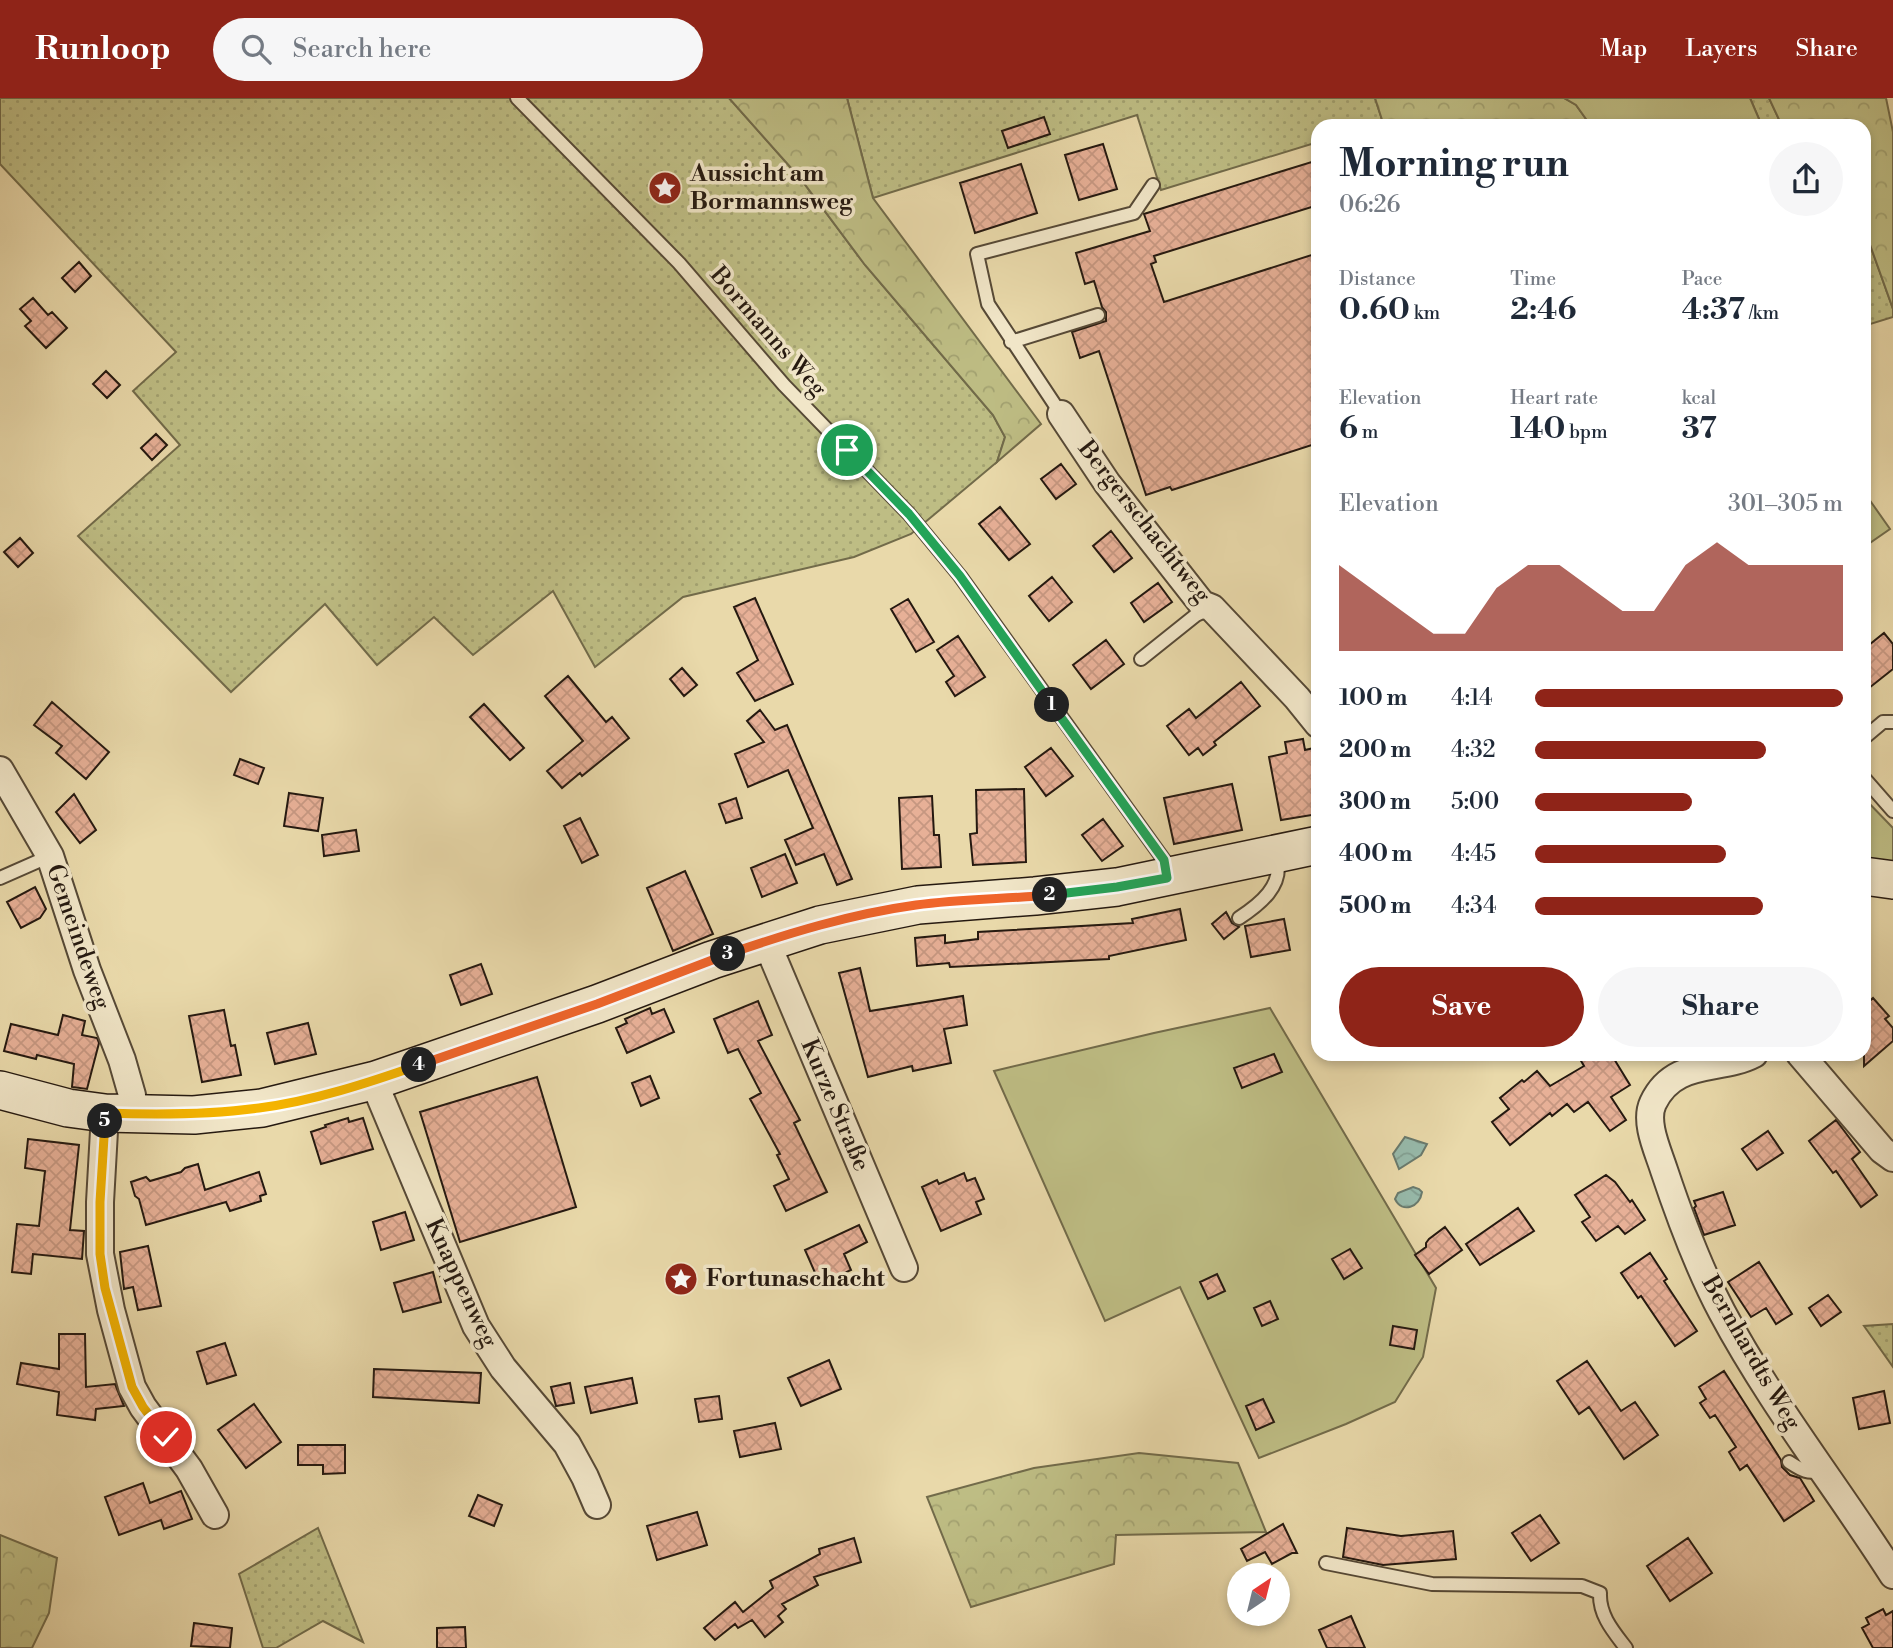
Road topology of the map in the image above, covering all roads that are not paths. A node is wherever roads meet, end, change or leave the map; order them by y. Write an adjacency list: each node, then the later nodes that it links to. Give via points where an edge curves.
1 (517, 98): 19 (lane, Bormanns Weg, via 679,262 784,385 952,565 1164,860)
2 (1153, 185): 4 (lane, Bergerschachtweg, via 1135,214 977,254 988,304)
3 (1098, 315): 4 (lane)
4 (1011, 342): 5 (lane, Bergerschachtweg)
5 (1061, 414): 6 (street, Bergerschachtweg, via 1107,483 1202,604)
6 (1212, 608): 7 (lane, via 1196,615); 8 (street, Bergerschachtweg)
7 (1141, 659)
8 (1311, 715)
9 (1893, 722): 10 (lane, via 1883,722)
10 (1871, 732)
11 (0, 770): 16 (street, Gemeindeweg)
12 (1871, 786): 13 (lane)
13 (1893, 811)
14 (1311, 846): 15 (main road)
15 (1275, 854): 19 (main road); 21 (lane, via 1280,868 1272,888)
16 (50, 856): 18 (lane); 27 (street, Gemeindeweg, via 132,1095)
17 (1871, 877): 20 (main road)
18 (0, 878)
19 (1167, 878): 22 (main road, via 1080,892 918,905)
20 (1893, 880)
21 (1239, 918)
22 (766, 941): 25 (main road); 29 (street, Kurze Straße)
23 (1724, 1061): 31 (street, Bernhardts Weg, via 1689,1069 1666,1085 1652,1104 1652,1133 1676,1210 1717,1303)
24 (1806, 1061): 28 (street)
25 (376, 1080): 27 (main road, via 262,1108 194,1115); 32 (street, Knappenweg, via 476,1326 503,1368 567,1444)
26 (0, 1090): 27 (main road, via 68,1108)
27 (118, 1113): 33 (street, Gemeindeweg, via 106,1126 100,1202 100,1254 111,1310 132,1387)
28 (1893, 1158)
29 (904, 1268)
30 (1789, 1462): 31 (lane, via 1813,1473)
31 (1821, 1470): 35 (street, Bernhardts Weg)
32 (597, 1505)
33 (215, 1515)
34 (1326, 1563): 36 (lane, via 1432,1584 1583,1587 1600,1593 1599,1606)
35 (1893, 1575)
36 (1626, 1648)

